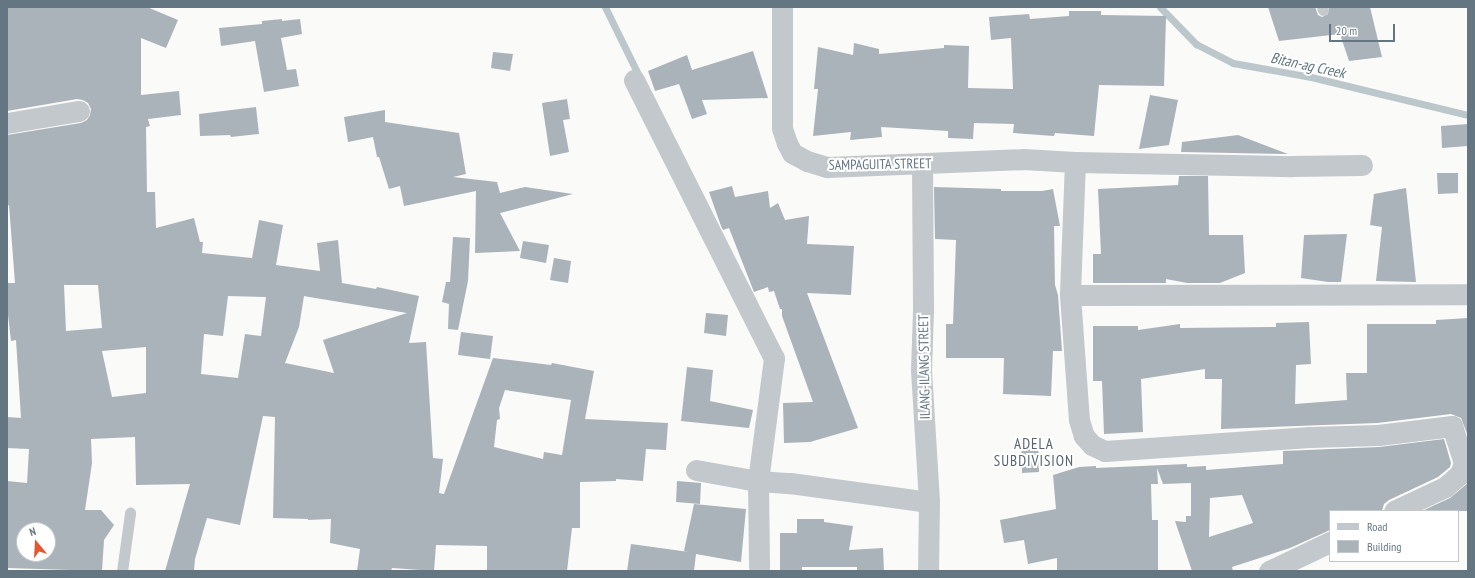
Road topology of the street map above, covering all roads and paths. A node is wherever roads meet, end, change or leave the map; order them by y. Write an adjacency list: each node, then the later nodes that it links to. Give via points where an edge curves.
1 (782, 7): 6 (street, SAMPAGUITA STREET, via 782,128 792,153 807,161 827,166)
2 (634, 80): 12 (street, via 774,358)
3 (79, 111): 4 (street)
4 (7, 123)
5 (1075, 162): 6 (street, SAMPAGUITA STREET, via 1023,159); 7 (street, SAMPAGUITA STREET); 9 (street)
6 (922, 164): 13 (street, ILANG-ILANG STREET, via 921,370)
7 (1362, 165)
8 (1468, 294): 9 (street)
9 (1070, 295): 10 (street, via 1079,420 1084,436 1092,445 1104,451 1310,436 1378,435)
10 (1460, 425): 14 (street, via 1464,463 1460,474 1445,487)
11 (696, 470): 12 (street)
12 (760, 481): 13 (street); 17 (street)
13 (929, 502): 19 (street, ILANG-ILANG STREET)
14 (1396, 510)
15 (130, 513): 18 (lane)
16 (1329, 542): 20 (street)
17 (759, 567)
18 (122, 571)
19 (928, 571)
20 (1269, 571)

